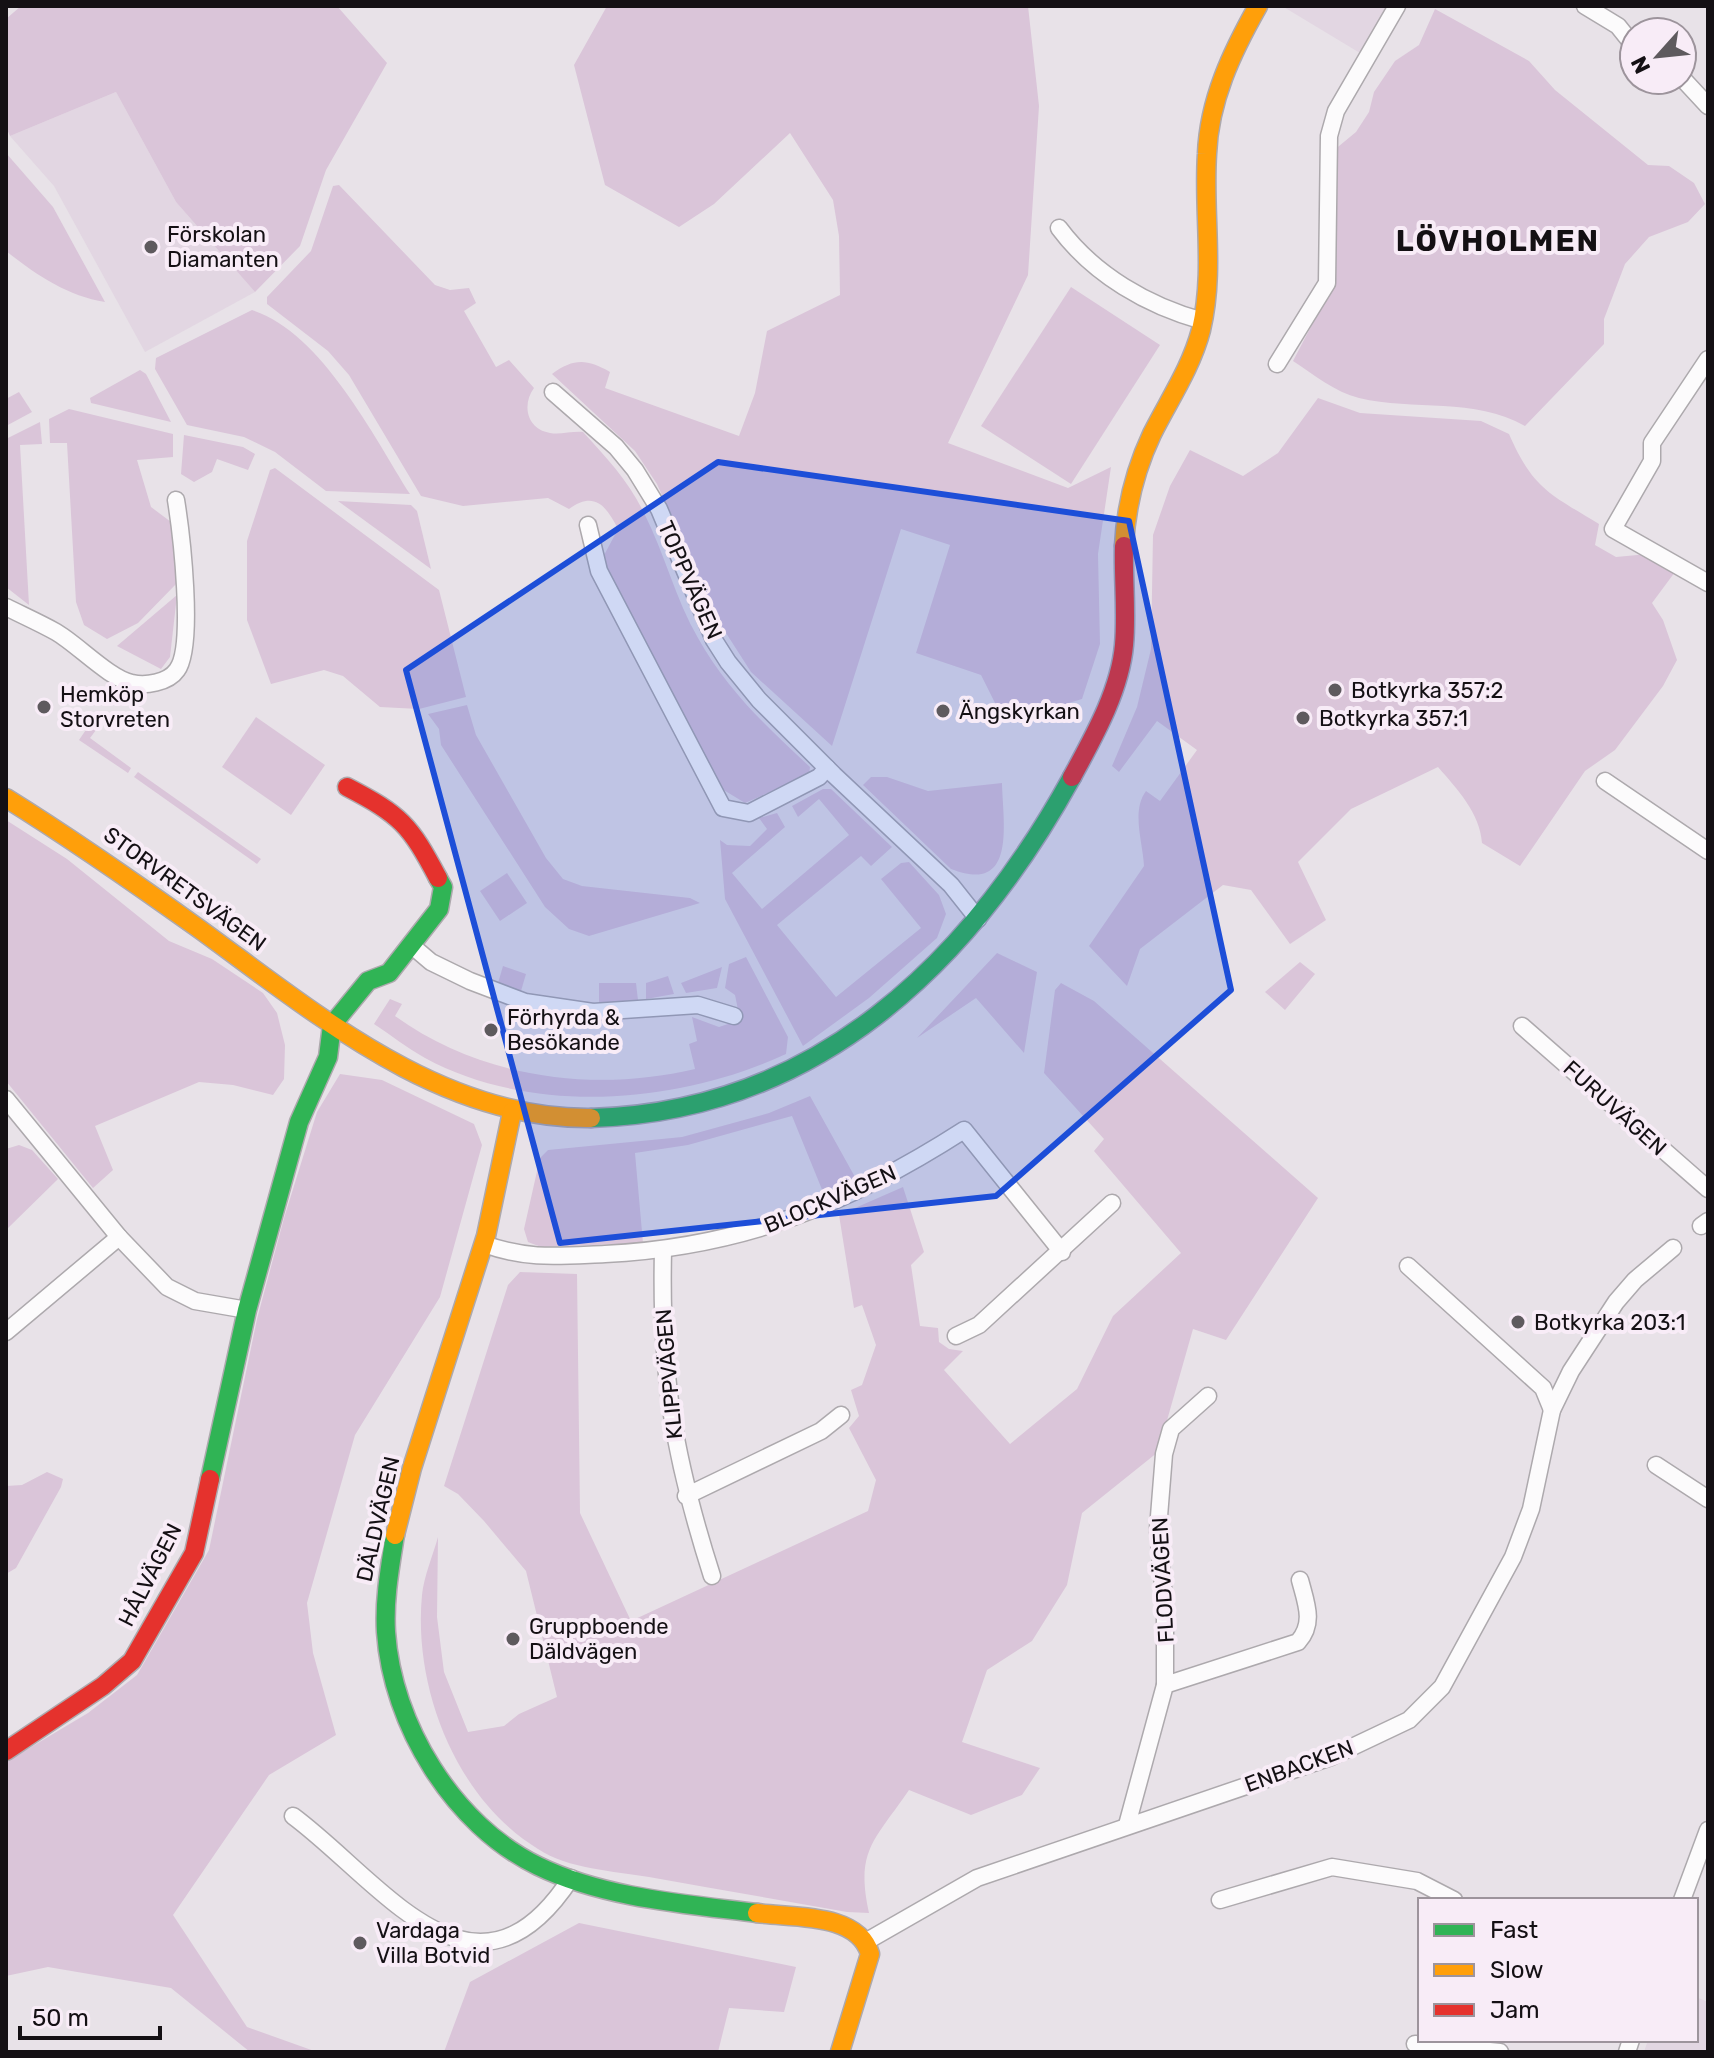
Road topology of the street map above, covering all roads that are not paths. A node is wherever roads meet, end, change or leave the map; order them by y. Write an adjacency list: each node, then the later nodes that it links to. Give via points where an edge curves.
1 (1258, 6): 6 (street, STORVRETSVÄGEN, via 1217,85 1211,117 1206,176 1211,276)
2 (1397, 6): 8 (street, via 1336,111 1329,136 1327,283)
3 (1585, 6): 4 (street)
4 (1618, 26)
5 (1059, 228): 6 (street, via 1091,266 1169,312)
6 (1203, 321): 19 (street, STORVRETSVÄGEN, via 1187,372 1153,432 1134,482 1124,534 1126,637 1120,667 1067,788 1021,865)
7 (1708, 359): 12 (street, via 1652,443 1652,461 1613,529)
8 (1277, 364)
9 (553, 392): 14 (street, TOPPVÄGEN, via 635,470 659,509 728,662)
10 (176, 500): 13 (street, via 185,582 183,655 170,677 129,683 56,632)
11 (588, 525): 14 (street, via 599,571 723,808 749,813)
12 (1708, 583)
13 (6, 607)
14 (827, 768): 19 (street, TOPPVÄGEN, via 951,885)
15 (1605, 781): 18 (street)
16 (347, 787): 20 (street, via 382,805 414,832 443,887 439,909)
17 (6, 798): 22 (street, STORVRETSVÄGEN, via 80,843)
18 (1708, 851)
19 (978, 919): 25 (street, STORVRETSVÄGEN, via 897,999 804,1065 769,1082 729,1098 623,1118)
20 (411, 945): 21 (street, via 431,962 525,1002 593,1012 698,1005); 22 (street, via 389,973 368,981)
21 (734, 1016)
22 (332, 1025): 25 (street, STORVRETSVÄGEN, via 395,1062); 34 (street, HÅLVÄGEN, via 328,1057 299,1122)
23 (1522, 1026): 26 (street, FURUVÄGEN)
24 (6, 1099): 28 (street)
25 (512, 1112): 29 (street, DÄLDVÄGEN)
26 (1708, 1189)
27 (1112, 1203): 32 (street)
28 (119, 1237): 34 (street, via 167,1287 195,1301); 35 (street)
29 (484, 1244): 31 (street, BLOCKVÄGEN, via 531,1258); 51 (street, DÄLDVÄGEN, via 407,1484 390,1552 383,1624 389,1667 420,1749 463,1807 504,1848)
30 (1673, 1248): 38 (street, ENBACKEN, via 1635,1280 1605,1316)
31 (663, 1251): 32 (street, BLOCKVÄGEN, via 811,1212 868,1188 964,1130); 41 (street, KLIPPVÄGEN, via 666,1391)
32 (1062, 1252): 36 (street, via 979,1325)
33 (1408, 1266): 38 (street, via 1543,1388)
34 (247, 1310): 46 (street, HÅLVÄGEN, via 199,1537 166,1605 132,1661)
35 (6, 1332)
36 (956, 1336)
37 (1208, 1396): 45 (street, FLODVÄGEN, via 1171,1429 1164,1454 1158,1529)
38 (1552, 1410): 48 (street, ENBACKEN, via 1517,1548 1462,1654 1429,1700 1404,1724 1331,1757)
39 (841, 1415): 41 (street, via 821,1431)
40 (1656, 1465): 42 (street)
41 (686, 1496): 43 (street, KLIPPVÄGEN)
42 (1708, 1499)
43 (712, 1576)
44 (1300, 1580): 45 (street, via 1308,1630 1298,1642)
45 (1165, 1685): 48 (street, FLODVÄGEN)
46 (6, 1751)
47 (293, 1816): 51 (street, via 396,1904 466,1943 487,1943 522,1932 553,1905)
48 (1127, 1825): 55 (street, ENBACKEN, via 954,1888)
49 (1708, 1830): 50 (street)
50 (1702, 1864): 53 (street)
51 (571, 1878): 55 (street, DÄLDVÄGEN, via 847,1925)
52 (1450, 1898): 54 (street, via 1417,1881 1332,1867)
53 (1683, 1898)
54 (1220, 1900)
55 (867, 1941): 57 (street, via 866,1971)
56 (1415, 2044): 58 (street)
57 (840, 2052)
58 (1500, 2052)

